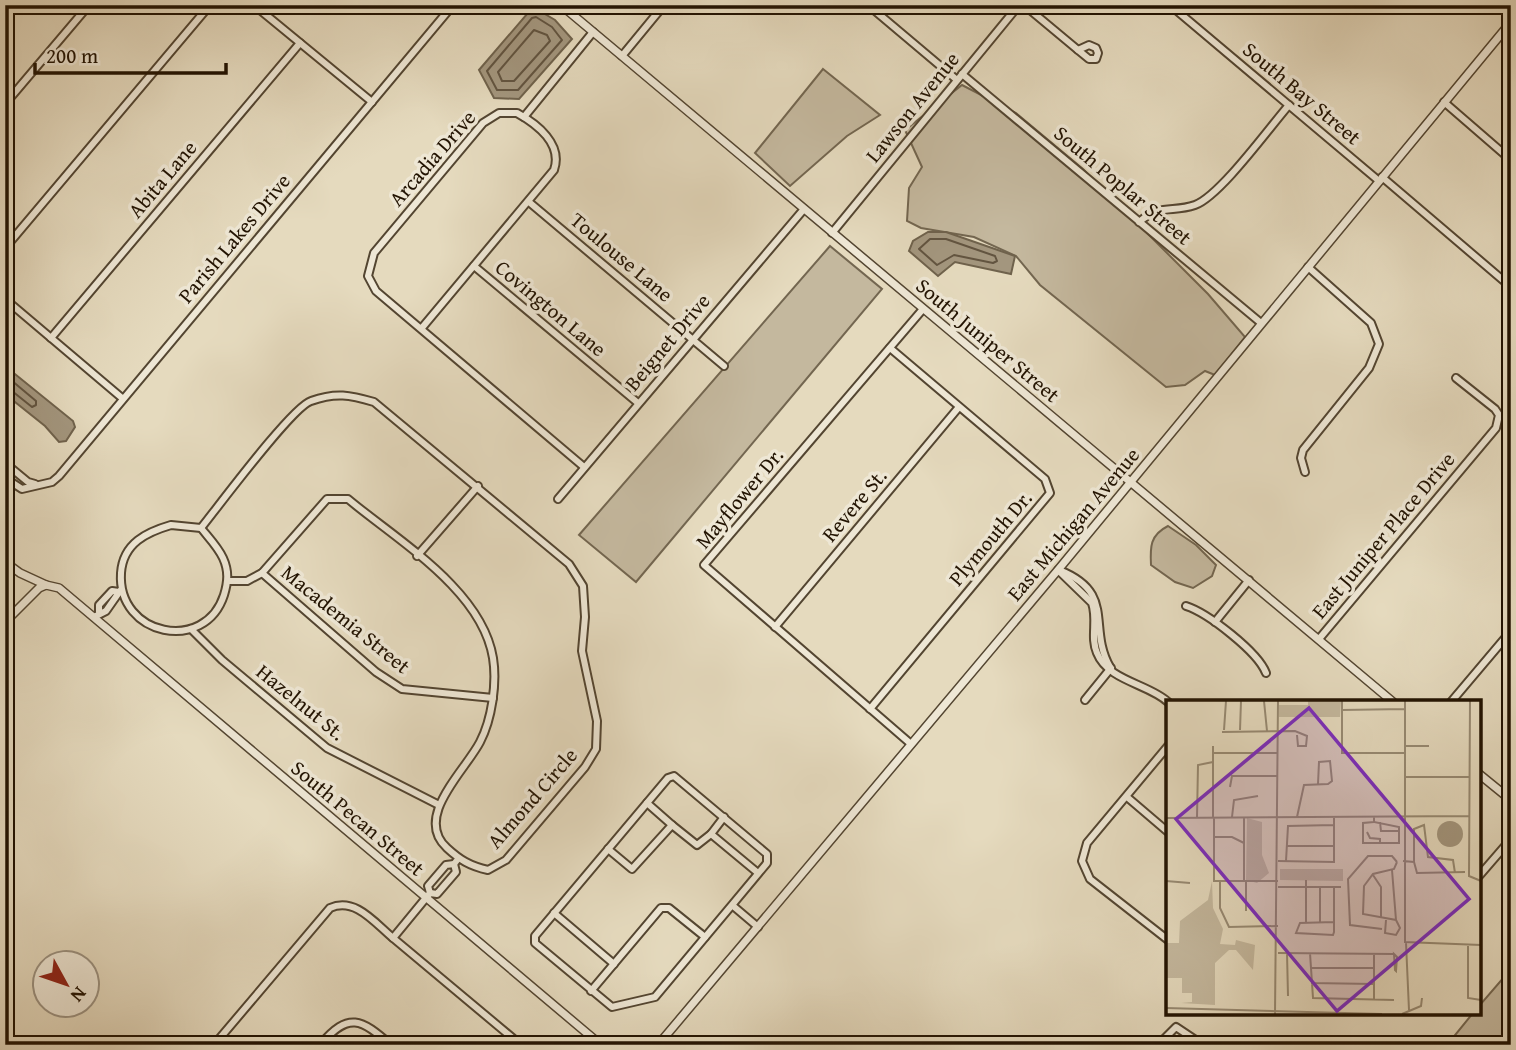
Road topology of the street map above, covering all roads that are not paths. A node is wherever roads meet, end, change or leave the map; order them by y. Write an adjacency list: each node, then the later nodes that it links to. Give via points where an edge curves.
1 (89, 5): 19 (street)
2 (210, 5): 28 (street)
3 (254, 5): 12 (street)
4 (453, 5): 17 (street, Parish Lakes Drive)
5 (561, 5): 11 (street, South Juniper Street)
6 (664, 5): 14 (street)
7 (868, 5): 16 (street)
8 (1022, 5): 13 (street); 15 (street, Lawson Avenue)
9 (1170, 5): 20 (street, South Bay Street)
10 (1511, 22): 18 (street, East Michigan Avenue)
11 (593, 32): 14 (street, South Juniper Street); 21 (street)
12 (300, 43): 17 (street); 36 (street, Abita Lane)
13 (1078, 50)
14 (622, 56): 25 (street, South Juniper Street)
15 (962, 74): 16 (street, Lawson Avenue); 26 (street, South Poplar Street)
16 (957, 80): 27 (street, Lawson Avenue)
17 (372, 102): 41 (street, Parish Lakes Drive)
18 (1444, 102): 22 (street); 23 (street, East Michigan Avenue)
19 (5, 104)
20 (1289, 105): 23 (street, South Bay Street); 26 (street, via 1216,190 1196,205 1159,208)
21 (524, 117): 24 (street, via 547,136 557,156 551,176); 35 (street, Arcadia Drive, via 509,112 490,117 370,260 368,276 376,291)
22 (1511, 160)
23 (1381, 179): 30 (street, East Michigan Avenue); 31 (street, South Bay Street)
24 (529, 202): 29 (street); 37 (street, Toulouse Lane)
25 (804, 209): 27 (street, South Juniper Street); 37 (street, Beignet Drive)
26 (1139, 222): 34 (street, South Poplar Street)
27 (832, 233): 33 (street, South Juniper Street)
28 (5, 248)
29 (474, 266): 35 (street); 42 (street, Covington Lane)
30 (1308, 267): 34 (street, East Michigan Avenue); 46 (street, via 1371,323 1379,344 1369,368 1303,450)
31 (1511, 287)
32 (5, 299): 36 (street)
33 (923, 309): 38 (street, Mayflower Dr.); 48 (street, South Juniper Street)
34 (1261, 323): 48 (street, East Michigan Avenue)
35 (421, 329): 45 (street, Arcadia Drive)
36 (51, 338): 41 (street)
37 (692, 339): 39 (street, Toulouse Lane); 42 (street, Beignet Drive)
38 (890, 348): 43 (street, Plymouth Dr.); 65 (street, Mayflower Dr., via 704,565)
39 (724, 366)
40 (1455, 378): 68 (street, East Juniper Place Drive, via 1488,401 1499,415 1496,428)
41 (122, 398): 49 (street, Parish Lakes Drive, via 59,476)
42 (638, 403): 45 (street, Beignet Drive)
43 (959, 407): 65 (street, Revere St.); 76 (street, Plymouth Dr., via 1045,479 1050,493)
44 (5, 463): 49 (street)
45 (584, 467): 51 (street, Beignet Drive)
46 (1305, 472)
47 (5, 478): 49 (street, via 22,489)
48 (1131, 482): 55 (street, East Michigan Avenue); 57 (street, South Juniper Street)
49 (37, 485)
50 (478, 486): 52 (street, Almond Circle, via 374,402 343,394 308,402); 53 (street); 90 (street, Almond Circle, via 569,564 583,586 582,650 597,721 596,749 506,860 488,870)
51 (558, 499)
52 (201, 528): 58 (street, via 225,561); 60 (street, via 171,525 143,533 121,569)
53 (417, 556): 56 (street, via 348,499 327,499); 71 (street, via 445,578 476,613 492,657)
54 (5, 562): 59 (street)
55 (1058, 569): 69 (street, via 1092,603 1094,646 1101,661); 77 (street, East Michigan Avenue)
56 (262, 573): 58 (street, via 247,581); 71 (street, Macademia Street, via 402,689)
57 (1249, 580): 64 (street); 68 (street, South Juniper Street)
58 (228, 581): 66 (street, via 220,605)
59 (46, 585): 62 (street, South Pecan Street, via 59,588); 63 (street, via 34,591)
60 (120, 591): 62 (street, via 106,611); 66 (street, via 138,619 163,631)
61 (1186, 606): 64 (street)
62 (96, 615): 93 (street, South Pecan Street)
63 (5, 622)
64 (1215, 622): 70 (street, via 1262,663)
65 (775, 627): 76 (street, Mayflower Dr.)
66 (191, 629): 83 (street, Hazelnut St., via 327,748)
67 (1511, 631): 75 (street)
68 (1319, 639): 74 (street, South Juniper Street)
69 (1111, 668): 72 (street); 73 (street)
70 (1266, 673)
71 (493, 698): 83 (street, via 482,740)
72 (1085, 700)
73 (1166, 700)
74 (1391, 700)
75 (1453, 700)
76 (870, 709): 77 (street, Mayflower Dr.)
77 (911, 744): 96 (street, East Michigan Avenue)
78 (1166, 748): 80 (street)
79 (1481, 776): 81 (street)
80 (1127, 797): 86 (street); 99 (street, via 1087,843 1083,861 1090,879)
81 (1511, 800)
82 (647, 803): 84 (street, via 674,776); 85 (street); 89 (street)
83 (439, 805): 90 (street, via 434,828)
84 (724, 817): 87 (street); 91 (street, via 767,854)
85 (672, 825): 87 (street, via 697,845); 89 (street, via 632,869)
86 (1166, 830)
87 (711, 834): 91 (street)
88 (1511, 839): 92 (street)
89 (608, 849): 95 (street)
90 (456, 862): 93 (street, via 446,865 428,886); 93 (street, via 456,872 437,894)
91 (758, 873): 94 (street)
92 (1481, 874)
93 (428, 896): 98 (street); 106 (street, South Pecan Street)
94 (732, 905): 96 (street); 97 (street)
95 (554, 913): 100 (street); 101 (street, via 535,943)
96 (758, 927): 107 (street, East Michigan Avenue)
97 (705, 937): 100 (street, via 669,908 661,908); 101 (street, via 654,997 612,1007)
98 (393, 938): 102 (street, via 350,905 330,908); 105 (street)
99 (1166, 938)
100 (614, 964): 101 (street)
101 (592, 991)
102 (214, 1045)
103 (320, 1045): 104 (street, via 343,1023 357,1021)
104 (391, 1045)
105 (521, 1045)
106 (601, 1045)
107 (658, 1045)
108 (1158, 1045): 109 (street, via 1176,1027)
109 (1203, 1045)

